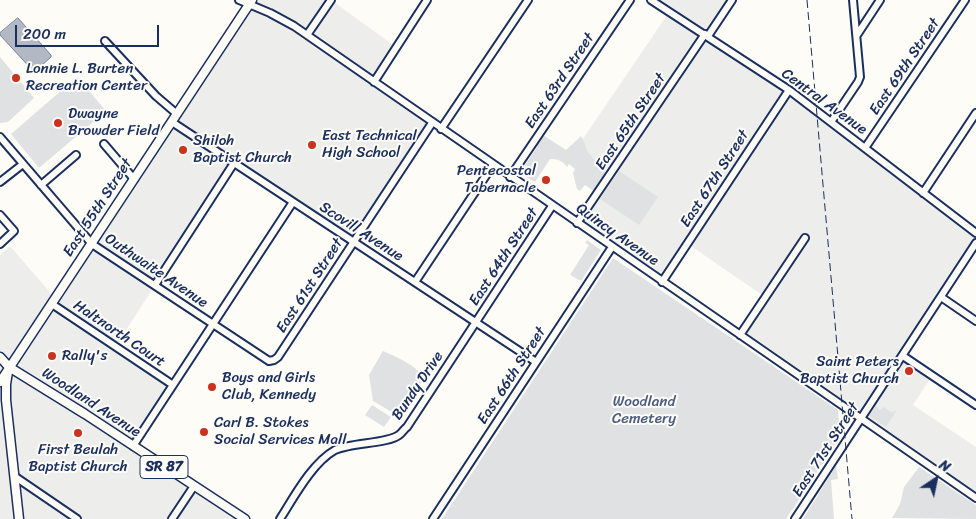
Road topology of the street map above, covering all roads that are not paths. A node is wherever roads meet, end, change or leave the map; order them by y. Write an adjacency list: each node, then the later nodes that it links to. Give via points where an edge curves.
1 (239, 0): 11 (street, Quincy Avenue)
2 (331, 0): 14 (street)
3 (427, 0): 16 (street)
4 (528, 0): 23 (street)
5 (630, 0): 31 (street, East 63rd Street)
6 (651, 0): 12 (street, Central Avenue)
7 (732, 0): 12 (street, East 65th Street)
8 (854, 0): 13 (street)
9 (880, 0): 13 (street)
10 (964, 0): 26 (street, East 69th Street)
11 (251, 2): 14 (street, Quincy Avenue); 19 (main road, East 55th Street)
12 (706, 35): 17 (street, Central Avenue); 39 (street, East 65th Street)
13 (857, 35): 21 (street, via 860,77)
14 (307, 36): 16 (street, Quincy Avenue)
15 (105, 41): 19 (street)
16 (374, 82): 22 (street, Quincy Avenue)
17 (789, 90): 21 (street, Central Avenue); 48 (street, East 67th Street)
18 (976, 113): 35 (street)
19 (177, 114): 20 (main road, East 55th Street)
20 (172, 122): 28 (street, Scovill Avenue); 32 (main road, East 55th Street)
21 (831, 122): 26 (street, Central Avenue)
22 (432, 123): 23 (street, Quincy Avenue); 42 (street, East 61st Street)
23 (441, 129): 30 (street, Quincy Avenue)
24 (0, 137): 29 (street, Outhwaite Avenue)
25 (104, 144): 32 (street)
26 (865, 148): 35 (street, Central Avenue)
27 (76, 155): 34 (street)
28 (234, 163): 36 (street, Scovill Avenue); 49 (street)
29 (22, 164): 33 (street); 34 (street, Outhwaite Avenue)
30 (493, 165): 31 (street, Quincy Avenue); 47 (street)
31 (510, 177): 37 (street, Quincy Avenue)
32 (134, 179): 45 (main road, East 55th Street)
33 (0, 182)
34 (41, 185): 45 (street, Outhwaite Avenue)
35 (923, 192): 40 (street, Central Avenue)
36 (293, 202): 42 (street, Scovill Avenue); 54 (street)
37 (552, 206): 39 (street, Quincy Avenue); 53 (street, East 64th Street)
38 (0, 215): 44 (street, via 14,231)
39 (577, 223): 46 (street, Quincy Avenue)
40 (976, 233)
41 (805, 238): 55 (street)
42 (354, 242): 47 (street, Scovill Avenue); 58 (street, East 61st Street)
43 (976, 243): 50 (street, East 71st Street)
44 (0, 244)
45 (92, 244): 49 (street, Outhwaite Avenue); 51 (main road, East 55th Street)
46 (612, 247): 48 (street, Quincy Avenue); 59 (street, East 66th Street)
47 (415, 282): 53 (street, Scovill Avenue)
48 (662, 282): 55 (street, Quincy Avenue)
49 (154, 285): 54 (street, Outhwaite Avenue)
50 (941, 297): 52 (street); 56 (street, East 71st Street)
51 (52, 304): 60 (main road, East 55th Street); 62 (street, Haltnorth Court)
52 (976, 321)
53 (476, 322): 59 (street, Scovill Avenue); 73 (street, Bundy Drive, via 407,427 398,436 335,450 314,468)
54 (213, 325): 58 (street, Outhwaite Avenue, via 269,361); 62 (street)
55 (740, 335): 64 (street, Quincy Avenue)
56 (903, 356): 63 (street); 64 (street, East 71st Street)
57 (0, 357): 60 (main road, Woodland Avenue)
58 (274, 360)
59 (536, 362): 74 (street, East 66th Street)
60 (9, 367): 61 (main road, East 55th Street); 65 (main road, Woodland Avenue / SR 87); 66 (main road, via 6,400)
61 (0, 382)
62 (173, 385): 65 (street)
63 (976, 405)
64 (861, 419): 68 (street, Quincy Avenue); 75 (street, East 71st Street)
65 (133, 446): 67 (main road, Woodland Avenue / SR 87)
66 (14, 476): 69 (main road); 70 (street)
67 (194, 486): 71 (street); 72 (main road, Woodland Avenue / SR 87)
68 (976, 498)
69 (19, 519)
70 (77, 519)
71 (172, 519)
72 (244, 519)
73 (280, 519)
74 (433, 519)
75 (795, 519)

